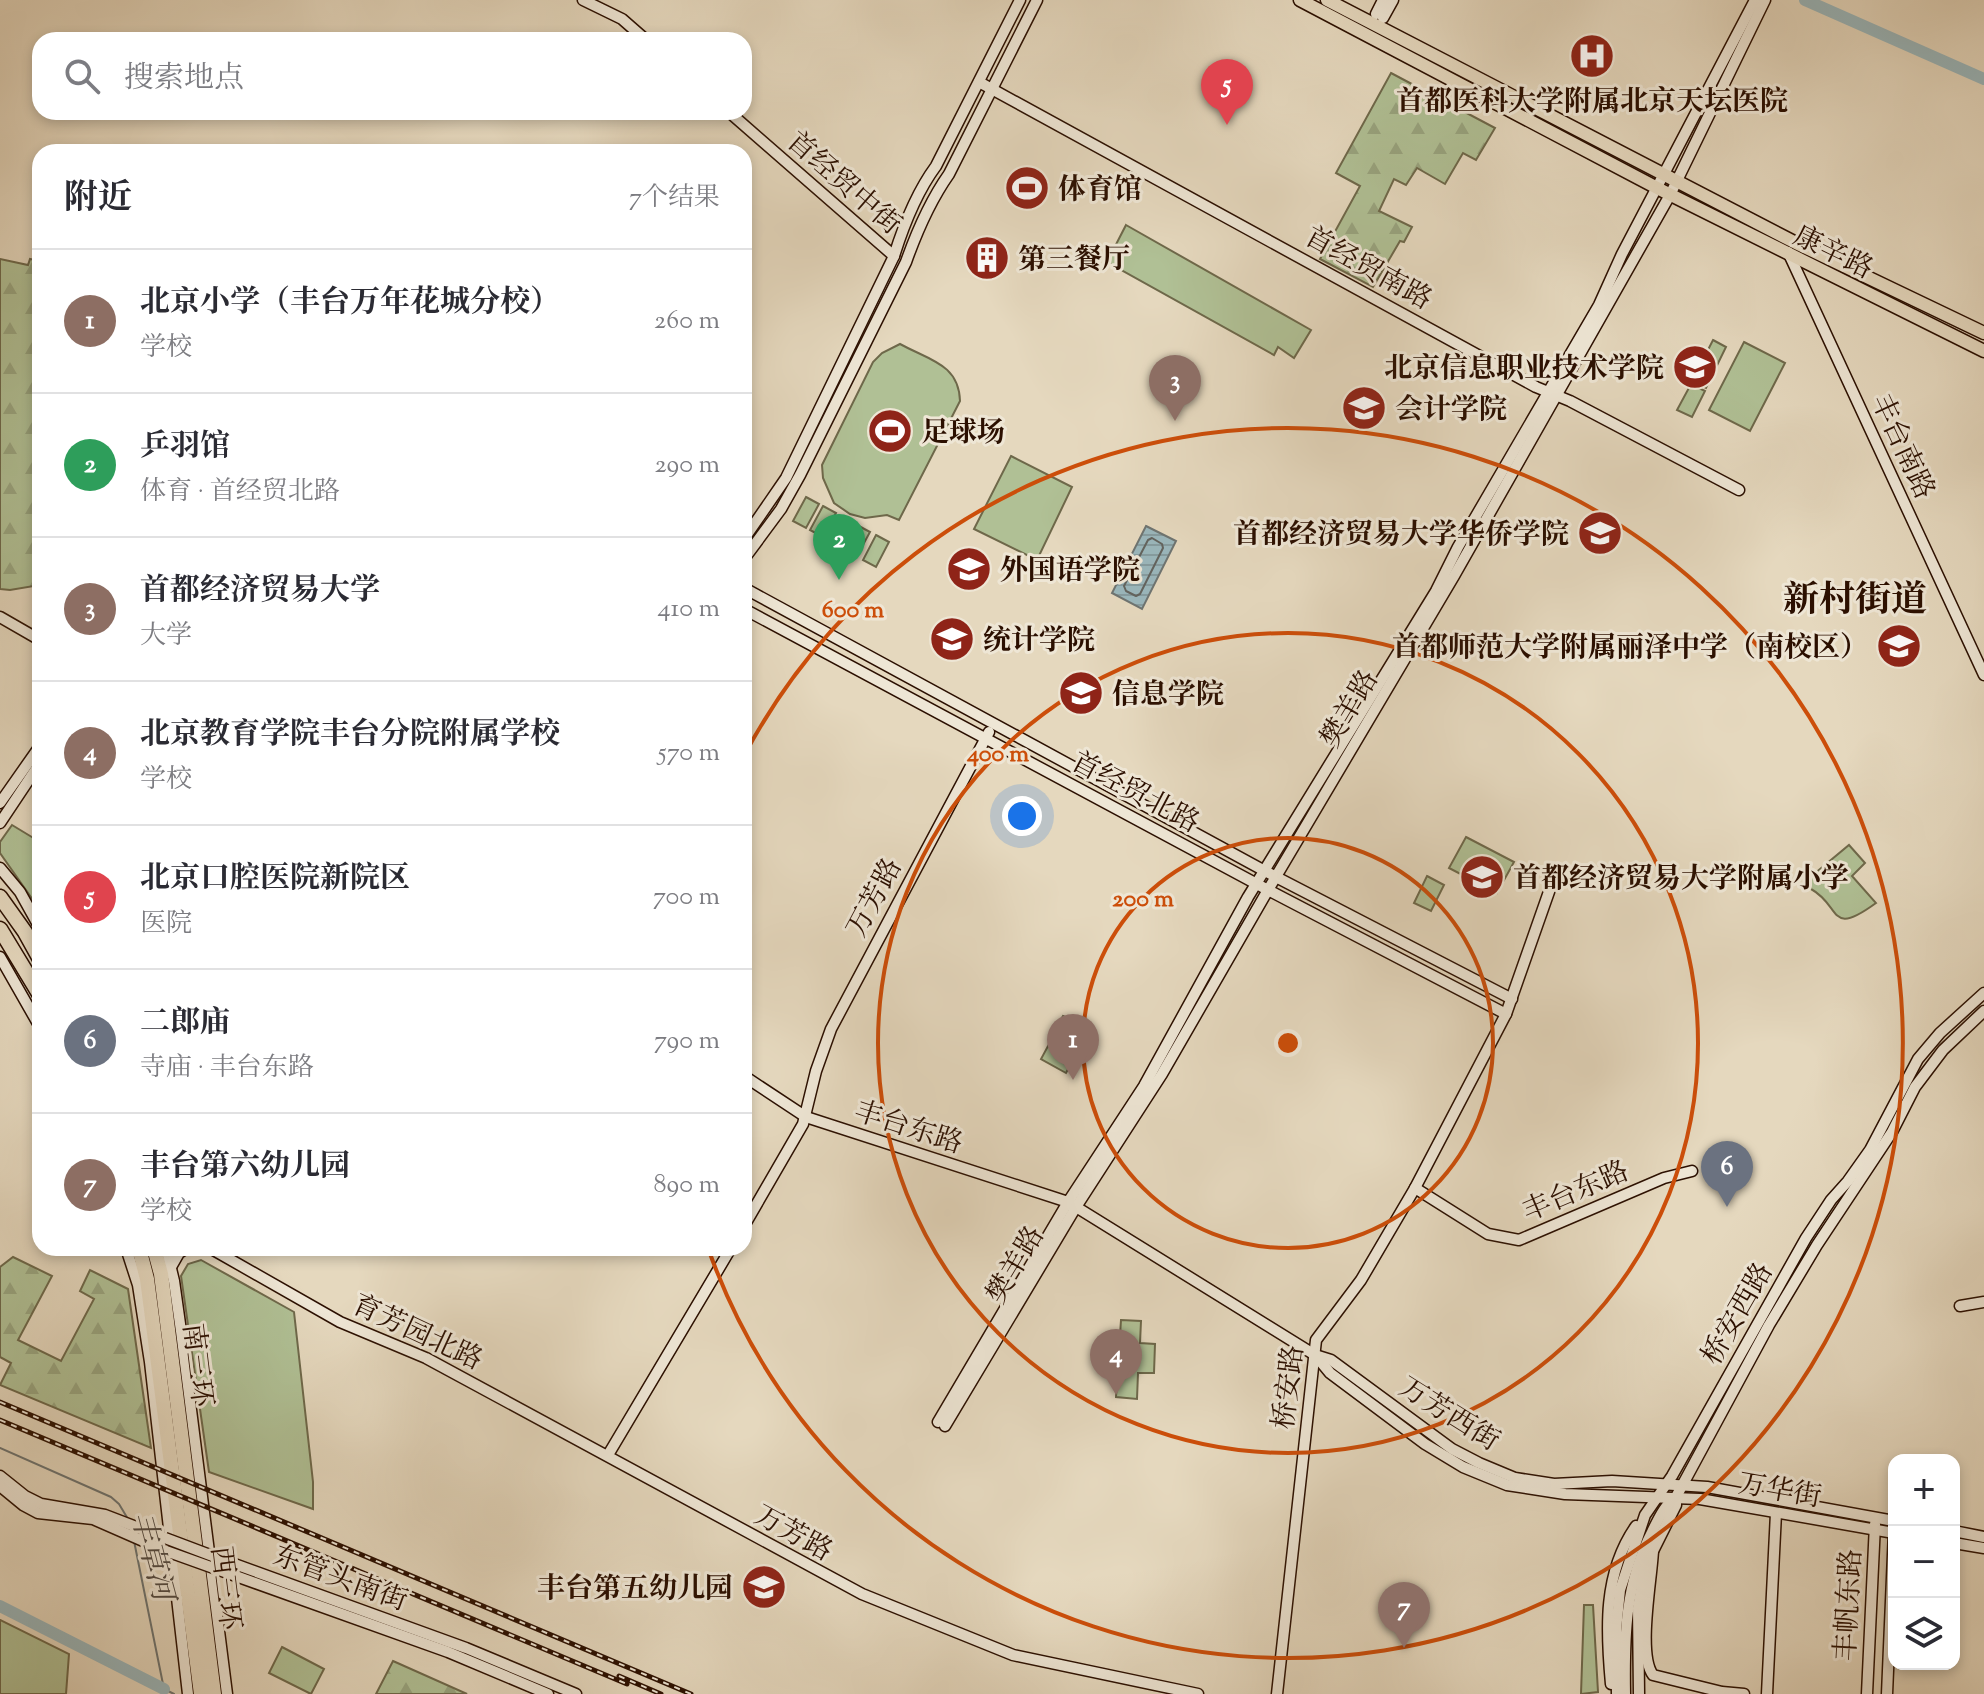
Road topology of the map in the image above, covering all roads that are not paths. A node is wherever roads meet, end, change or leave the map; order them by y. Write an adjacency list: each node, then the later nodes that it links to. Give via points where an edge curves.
1 (583, 0): 10 (street)
2 (1020, 0): 11 (street)
3 (1037, 0): 12 (street)
4 (1300, 0): 15 (main road, 康辛路)
5 (1327, 0): 14 (main road, 康辛路)
6 (1383, 0): 7 (street, via 1379,16)
7 (1392, 0)
8 (1755, 0): 14 (street, 樊羊路)
9 (1765, 0): 14 (street, 樊羊路)
10 (637, 32)
11 (979, 82): 12 (street, 首经贸南路); 17 (street, via 924,183)
12 (992, 89): 21 (street, 首经贸南路); 25 (street, via 930,204 800,475)
13 (738, 120): 17 (street, 首经贸中街)
14 (1670, 179): 15 (street, 樊羊路); 16 (main road, 康辛路)
15 (1663, 191): 18 (main road, 康辛路); 21 (street, 樊羊路, via 1622,254)
16 (1782, 236): 18 (street, 丰台南路); 19 (main road, 康辛路)
17 (894, 256): 23 (street, via 786,478)
18 (1790, 256): 20 (main road, 康辛路); 32 (street, 丰台南路)
19 (1984, 333)
20 (1984, 351)
21 (1553, 394): 22 (street, 首经贸南路); 40 (street, 樊羊路); 41 (street, 樊羊路)
22 (1739, 490)
23 (754, 526): 24 (street); 25 (street)
24 (752, 529)
25 (765, 532): 26 (street)
26 (752, 549)
27 (752, 592): 33 (street, 首经贸北路)
28 (752, 613): 34 (street, 首经贸北路)
29 (0, 615): 30 (street); 31 (street)
30 (32, 629)
31 (32, 635)
32 (1984, 675)
33 (993, 724): 34 (street, 万芳路); 40 (street, 首经贸北路)
34 (986, 737): 42 (street, 首经贸北路); 57 (street, 万芳路, via 831,1029)
35 (32, 757): 37 (street)
36 (32, 775): 38 (street)
37 (0, 803)
38 (0, 823)
39 (0, 868): 46 (street)
40 (1265, 870): 41 (street, 首经贸北路); 42 (street, 樊羊路)
41 (1276, 877): 44 (street, 樊羊路); 52 (street, 首经贸北路)
42 (1257, 884): 44 (street, 首经贸北路); 60 (street, 樊羊路)
43 (1551, 886): 52 (street, 桥安路)
44 (1268, 890): 55 (street, 首经贸北路); 60 (street, 樊羊路, via 1162,1074)
45 (0, 897): 48 (highway)
46 (32, 914)
47 (0, 929): 50 (highway)
48 (32, 945)
49 (0, 957): 54 (street)
50 (32, 982)
51 (1984, 993): 76 (street, 桥安西路, via 1918,1059 1870,1150 1806,1238)
52 (1512, 999): 55 (street, 桥安路)
53 (1984, 1011): 79 (street, 桥安西路, via 1943,1050 1915,1087 1769,1325)
54 (32, 1013)
55 (1506, 1014): 59 (street, 桥安路)
56 (752, 1081): 57 (street, 丰台东路)
57 (806, 1117): 60 (street, 丰台东路); 61 (street, 万芳路)
58 (1692, 1171): 59 (street, 丰台东路, via 1664,1178 1530,1237 1508,1240 1478,1228)
59 (1415, 1188): 72 (street, 桥安路, via 1361,1280 1318,1334)
60 (1072, 1205): 72 (street, 万芳西街); 73 (street, 樊羊路)
61 (752, 1212)
62 (129, 1256): 96 (street, via 138,1285)
63 (141, 1256): 78 (highway, 南三环)
64 (156, 1256): 78 (highway, 南三环)
65 (168, 1256): 69 (street)
66 (177, 1256): 69 (street)
67 (224, 1256): 74 (street, 育芳园北路, via 340,1322 411,1350)
68 (726, 1256): 74 (street)
69 (171, 1267): 98 (street)
70 (1984, 1302): 71 (street)
71 (1960, 1306)
72 (1315, 1355): 76 (street, 万芳西街, via 1331,1360 1452,1449 1515,1478 1554,1484); 80 (street, 万芳西街, via 1330,1373 1425,1444 1486,1477 1541,1492); 102 (street, 桥安路)
73 (941, 1424)
74 (608, 1455): 101 (street, 万芳路, via 841,1585 944,1628 1025,1659)
75 (0, 1476): 86 (street, 东管头南街, via 41,1504 89,1511)
76 (1666, 1485): 79 (street, 万华街); 80 (street, 桥安西路)
77 (0, 1486): 86 (street, 东管头南街, via 38,1513)
78 (182, 1486): 96 (highway, 西三环); 97 (highway, 西三环)
79 (1681, 1486): 81 (street, 桥安西路); 84 (street, 万华街)
80 (1657, 1497): 81 (street, 万华街); 83 (street, 桥安西路)
81 (1676, 1497): 82 (street, 万华街); 93 (street); 95 (street, 桥安西路, via 1666,1504 1634,1571)
82 (1776, 1513): 87 (street, 万华街); 107 (street)
83 (1645, 1515): 95 (street, 桥安西路, via 1620,1590); 103 (street, via 1625,1543 1612,1584 1607,1618)
84 (1876, 1518): 85 (street, 万华街); 87 (street, 丰帆东路)
85 (1888, 1520)
86 (123, 1526): 99 (street, 东管头南街, bridge, via 166,1551 448,1652); 100 (street, 东管头南街, bridge, via 466,1648)
87 (1875, 1530): 88 (street, 万华街); 108 (street, 丰帆东路)
88 (1888, 1532)
89 (1960, 1532): 90 (street)
90 (1984, 1537)
91 (1960, 1544): 92 (street)
92 (1984, 1548)
93 (1653, 1550): 105 (street, via 1638,1608); 106 (street, via 1647,1667 1653,1675)
94 (1891, 1598): 109 (street, 丰帆东路)
95 (1620, 1668): 103 (street, 桥安西路); 104 (street)
96 (192, 1693)
97 (214, 1694)
98 (227, 1694)
99 (548, 1694)
100 (576, 1694)
101 (1198, 1694)
102 (1277, 1694)
103 (1614, 1694)
104 (1625, 1694)
105 (1639, 1694)
106 (1744, 1694)
107 (1767, 1694)
108 (1867, 1694)
109 (1887, 1694)

